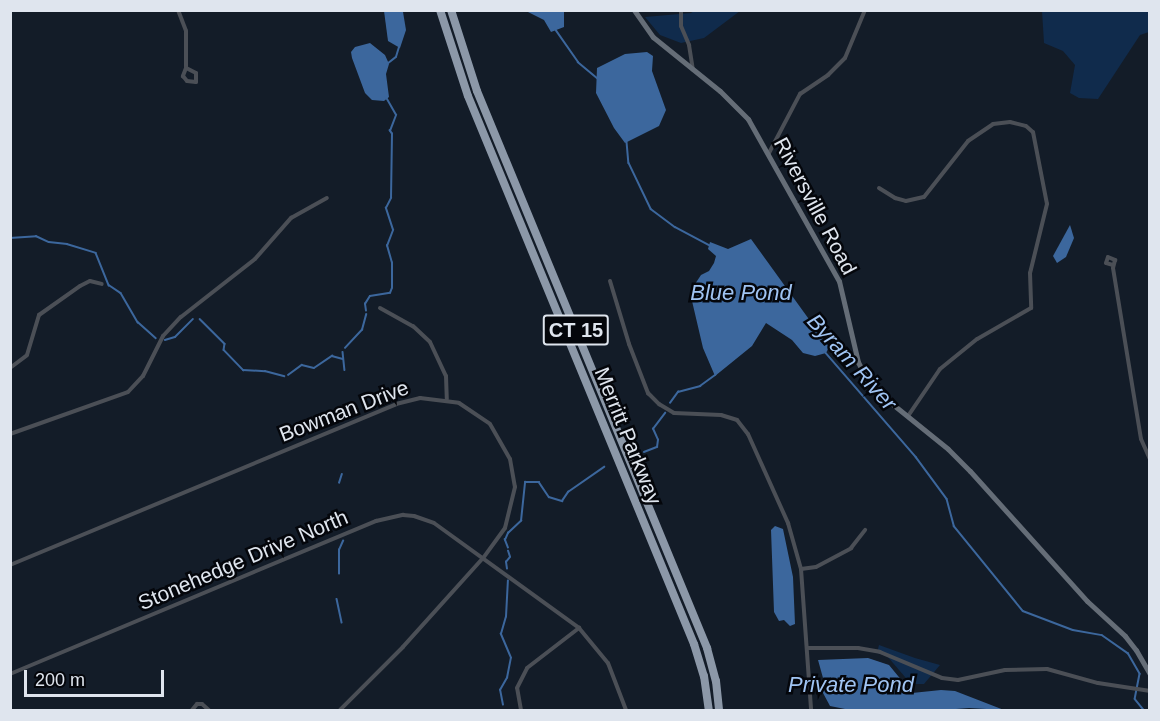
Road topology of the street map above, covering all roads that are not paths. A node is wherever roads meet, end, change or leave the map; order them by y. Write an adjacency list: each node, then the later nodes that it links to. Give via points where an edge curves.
1 (178, 10): 7 (street, via 186,31)
2 (440, 10): 35 (highway, Merritt Parkway / CT 15, via 465,88 694,644)
3 (451, 10): 36 (highway, Merritt Parkway / CT 15, via 480,99 707,648)
4 (634, 10): 8 (street, Riversville Road, via 653,37)
5 (681, 10): 8 (street, via 681,26)
6 (865, 10): 9 (street, via 845,58 800,94)
7 (186, 68)
8 (693, 71): 9 (street, Riversville Road, via 748,119)
9 (769, 153): 18 (street, Riversville Road, via 839,281 863,376 879,395)
10 (879, 188): 18 (street, via 906,201 924,197 980,130 1010,122 1033,132 1047,204 1030,273 1031,308 977,339 940,369)
11 (327, 198): 19 (street, via 291,218 255,259 181,317 163,336 143,376 128,392)
12 (1113, 265): 20 (street, via 1141,439)
13 (610, 281): 24 (street, via 648,393 674,412 737,420 748,434 788,522)
14 (102, 284): 16 (street, via 90,281 39,315 27,355)
15 (380, 308): 17 (street, via 413,326 430,342 446,376)
16 (10, 368)
17 (447, 399): 22 (street, Bowman Drive, via 490,424 512,466 515,487 510,514 505,528); 23 (street, Bowman Drive, via 420,398 396,404)
18 (908, 416): 28 (street, Riversville Road, via 970,471 1087,601 1125,636)
19 (10, 434)
20 (1149, 459)
21 (865, 530): 24 (street, via 851,548 816,567)
22 (483, 558): 25 (street, Stonehedge Drive North); 27 (street, Stonehedge Drive North, via 424,519 391,516); 32 (street, Bowman Drive)
23 (10, 565)
24 (801, 569): 26 (street)
25 (579, 628): 33 (street, via 527,668 517,688); 34 (street, Stonehedge Drive North, via 608,663)
26 (807, 648): 29 (street, via 880,652 942,678 958,680 1005,670 1038,669); 37 (street)
27 (10, 674)
28 (1149, 674)
29 (1147, 691)
30 (192, 711): 31 (street, via 202,704)
31 (209, 711)
32 (340, 711)
33 (520, 711)
34 (626, 711)
35 (709, 711)
36 (719, 711)
37 (811, 711)

